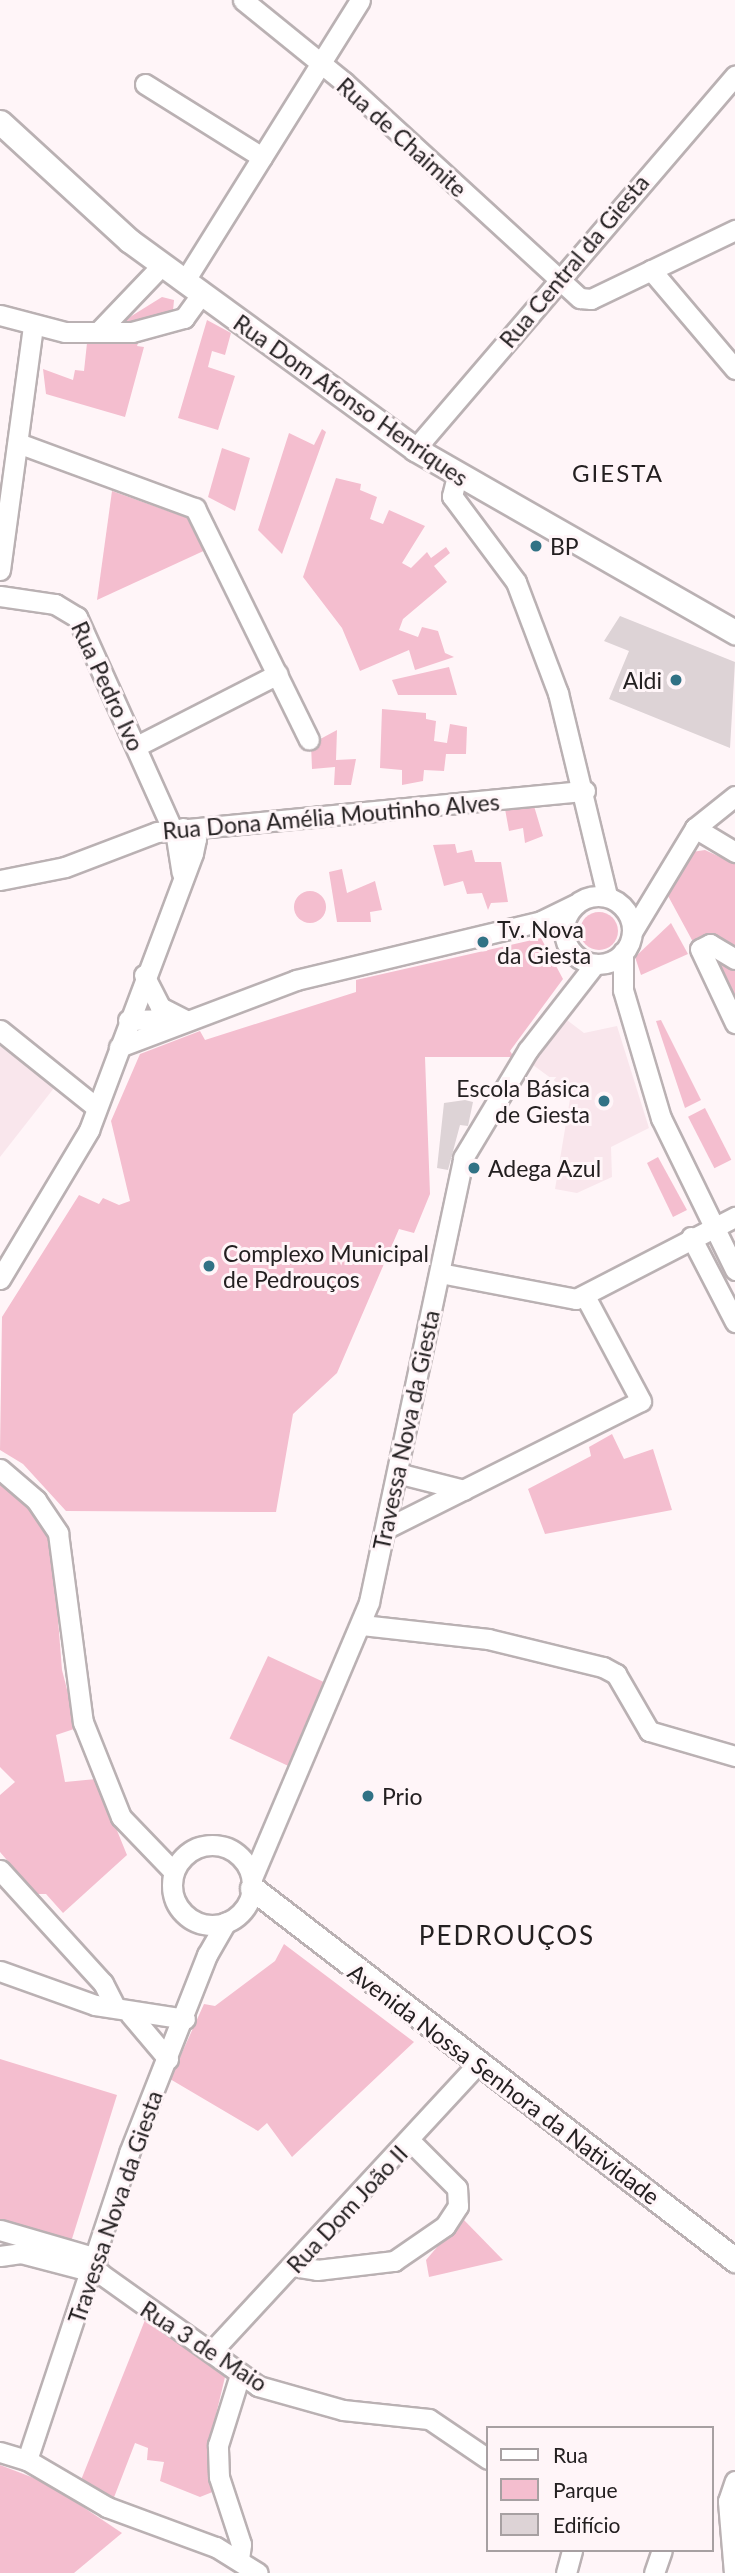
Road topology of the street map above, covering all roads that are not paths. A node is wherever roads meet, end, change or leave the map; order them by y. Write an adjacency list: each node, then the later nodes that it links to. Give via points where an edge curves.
1 (243, 0): 3 (street, Rua de Chaimite)
2 (360, 0): 3 (street)
3 (319, 66): 7 (street); 11 (street, Rua de Chaimite)
4 (735, 75): 11 (street, Rua Central da Giesta)
5 (145, 84): 7 (street)
6 (0, 122): 9 (main road, Rua Dom Afonso Henriques)
7 (262, 157): 12 (street)
8 (735, 230): 10 (street)
9 (161, 266): 12 (main road, Rua Dom Afonso Henriques); 15 (street)
10 (651, 270): 11 (street, Rua de Chaimite, via 591,299); 16 (street)
11 (555, 281): 18 (street, Rua Central da Giesta)
12 (192, 289): 15 (street, via 176,322); 18 (main road, Rua Dom Afonso Henriques)
13 (0, 315): 14 (street)
14 (33, 326): 15 (street); 17 (street)
15 (98, 332)
16 (735, 369)
17 (18, 443): 20 (street); 23 (street, via 195,508)
18 (415, 449): 19 (main road, Rua Dom Afonso Henriques)
19 (457, 476): 22 (main road, Rua Dom Afonso Henriques); 26 (street, via 452,496 520,590 571,732)
20 (0, 570)
21 (0, 596): 25 (street, Rua Pedro Ivo, via 73,612)
22 (735, 632)
23 (278, 674): 24 (street); 25 (street)
24 (309, 740)
25 (137, 746): 29 (street, Rua Pedro Ivo)
26 (585, 791): 29 (street, Rua Dona Amélia Moutinho Alves); 33 (street)
27 (735, 796): 28 (street)
28 (695, 828): 30 (street); 32 (street)
29 (178, 829): 31 (street, Rua Dona Amélia Moutinho Alves, via 65,867); 41 (street, Rua Pedro Ivo, via 196,842)
30 (735, 852)
31 (0, 880)
32 (655, 891): 33 (street); 36 (street)
33 (608, 899): 34 (street); 36 (street)
34 (574, 905): 35 (street); 37 (street)
35 (541, 921): 37 (street); 44 (street, via 307,977)
36 (632, 932): 38 (street)
37 (565, 939): 40 (street)
38 (624, 952): 40 (street); 42 (street)
39 (735, 959): 45 (street, via 710,944 700,949)
40 (590, 962): 42 (street); 53 (street, Travessa Nova da Giesta, via 467,1149)
41 (144, 975): 43 (street); 44 (street, via 160,1007)
42 (623, 990): 50 (street, via 661,1118)
43 (128, 1020): 44 (street); 47 (street)
44 (185, 1020): 47 (street)
45 (735, 1023)
46 (0, 1030): 48 (street)
47 (119, 1048): 48 (street)
48 (97, 1108): 54 (street, via 79,1151)
49 (735, 1217): 50 (street)
50 (713, 1227): 51 (street); 52 (street)
51 (691, 1237): 55 (street); 56 (street)
52 (735, 1270)
53 (440, 1273): 55 (street, via 567,1300); 58 (street, Travessa Nova da Giesta)
54 (0, 1279)
55 (586, 1296): 59 (street, via 641,1401)
56 (735, 1322)
57 (0, 1469): 63 (street, via 36,1500 58,1533 80,1710 121,1818)
58 (397, 1473): 59 (street); 60 (street, Travessa Nova da Giesta)
59 (464, 1490): 60 (street)
60 (385, 1529): 61 (street, Travessa Nova da Giesta)
61 (362, 1625): 62 (street, via 488,1639 603,1667 615,1674 649,1731); 64 (street, Travessa Nova da Giesta)
62 (735, 1756)
63 (147, 1842): 65 (street); 68 (street)
64 (269, 1847): 66 (street); 69 (street, Travessa Nova da Giesta)
65 (192, 1850): 66 (street, via 214,1844); 68 (street)
66 (235, 1852): 69 (street)
67 (0, 1870): 74 (street)
68 (174, 1872): 70 (street, via 174,1898)
69 (250, 1891): 71 (street); 77 (main road, Avenida Nossa Senhora da Natividade)
70 (190, 1918): 71 (street); 72 (street)
71 (226, 1922): 72 (street, Travessa Nova da Giesta)
72 (207, 1955): 75 (street, Travessa Nova da Giesta)
73 (0, 1971): 74 (street)
74 (123, 2010): 75 (street); 76 (street)
75 (185, 2020): 76 (street, Travessa Nova da Giesta)
76 (169, 2059): 82 (street, Travessa Nova da Giesta, via 128,2153)
77 (479, 2063): 78 (street, Rua Dom João II); 81 (main road, Avenida Nossa Senhora da Natividade)
78 (410, 2141): 83 (street, Rua Dom João II); 83 (street, via 457,2188 458,2206 445,2226 394,2261 317,2270)
79 (0, 2230): 82 (street)
80 (0, 2256): 82 (street, Rua 3 de Maio, via 21,2253)
81 (735, 2260)
82 (94, 2266): 84 (street, Rua 3 de Maio, via 150,2314); 88 (street, Travessa Nova da Giesta)
83 (293, 2266): 84 (street, Rua Dom João II)
84 (211, 2352): 85 (street, Rua 3 de Maio)
85 (240, 2375): 87 (street, Rua 3 de Maio, via 321,2406 441,2423); 93 (street, via 218,2445 219,2477 242,2544)
86 (0, 2452): 88 (street)
87 (486, 2457)
88 (27, 2460): 93 (street, via 107,2507)
89 (735, 2481): 90 (street)
90 (720, 2503): 97 (street)
91 (571, 2552): 95 (street)
92 (661, 2552): 96 (street)
93 (239, 2559): 94 (street)
94 (258, 2573)
95 (566, 2573)
96 (654, 2573)
97 (734, 2573)

